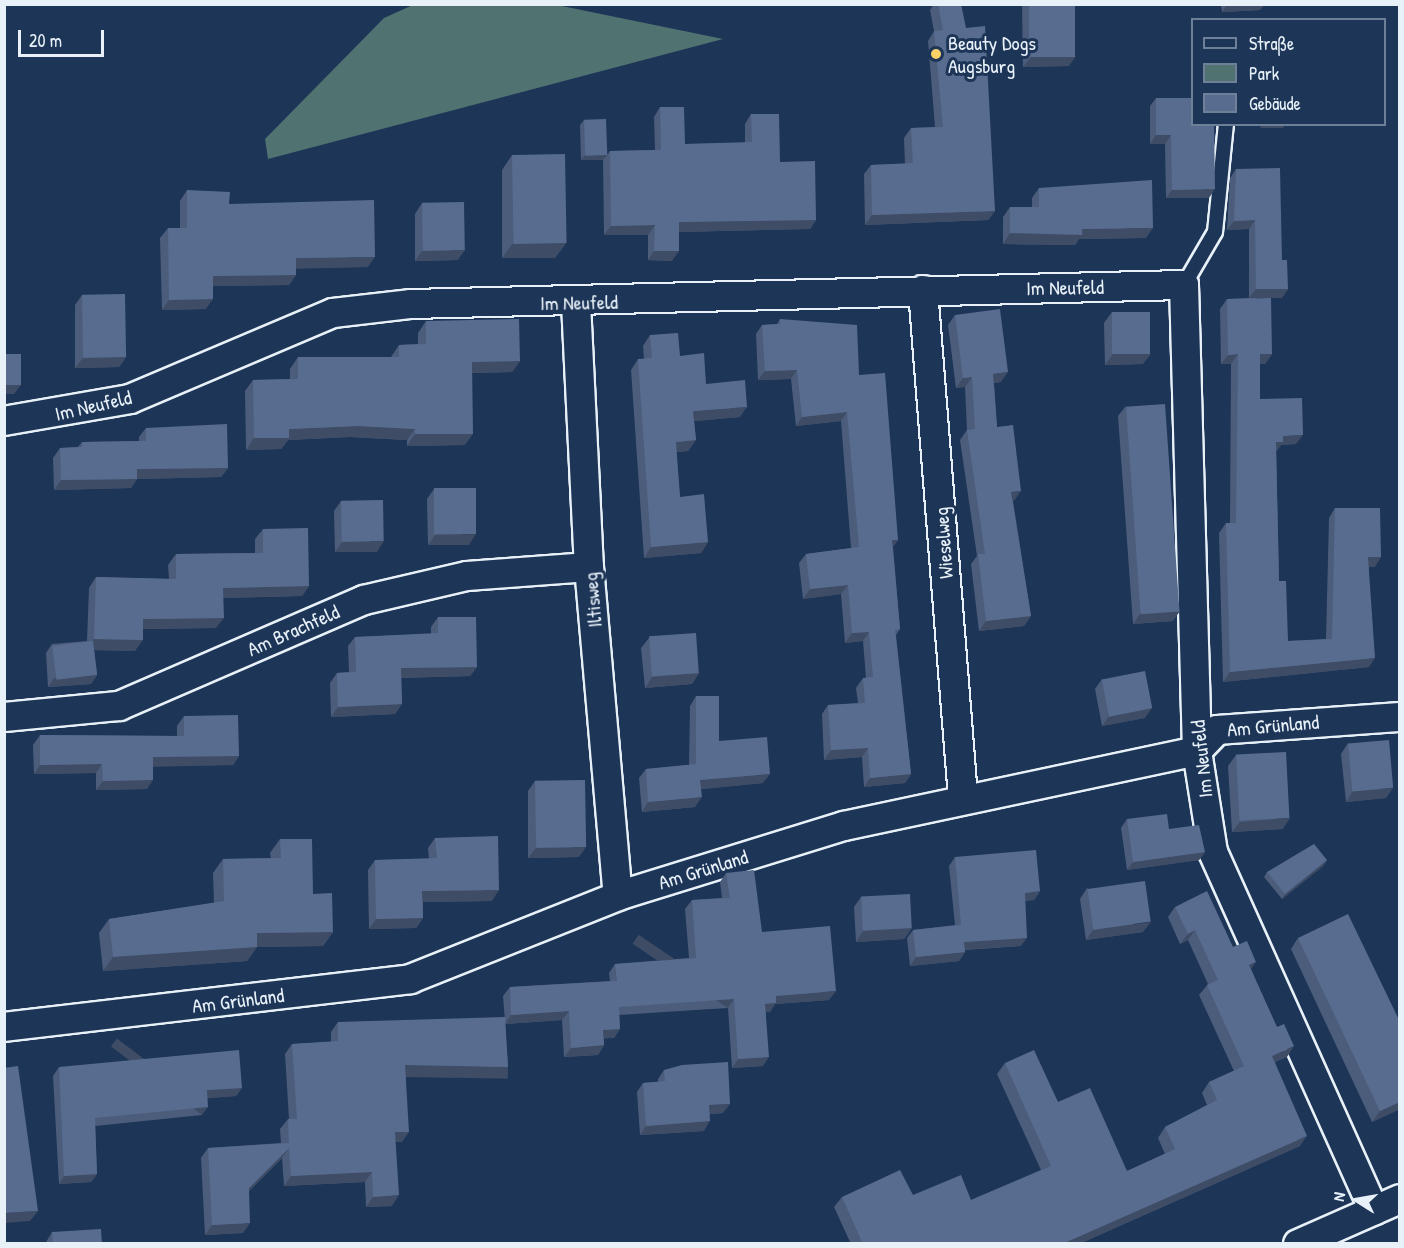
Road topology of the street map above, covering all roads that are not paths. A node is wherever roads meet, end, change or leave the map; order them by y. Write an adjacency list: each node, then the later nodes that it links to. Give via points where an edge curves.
1 (1226, 126): 2 (lane, via 1215,232)
2 (1184, 285): 3 (street, Im Neufeld); 9 (street, Im Neufeld)
3 (923, 290): 4 (street, Im Neufeld); 10 (street, Wieselweg)
4 (576, 303): 5 (street, Im Neufeld, via 420,303 333,313 130,399); 6 (street, Iltisweg)
5 (4, 421)
6 (589, 567): 7 (street, Am Brachfeld, via 467,576 364,600 119,706); 11 (street, Iltisweg)
7 (4, 717)
8 (1400, 717): 9 (street, Am Grünland, via 1216,730)
9 (1197, 751): 10 (street, Am Grünland); 13 (street, Im Neufeld, via 1213,852)
10 (963, 797): 11 (street, Am Grünland, via 844,826)
11 (618, 896): 12 (street, Am Grünland, via 410,979)
12 (4, 1028)
13 (1387, 1204): 14 (street)
14 (1298, 1244)

